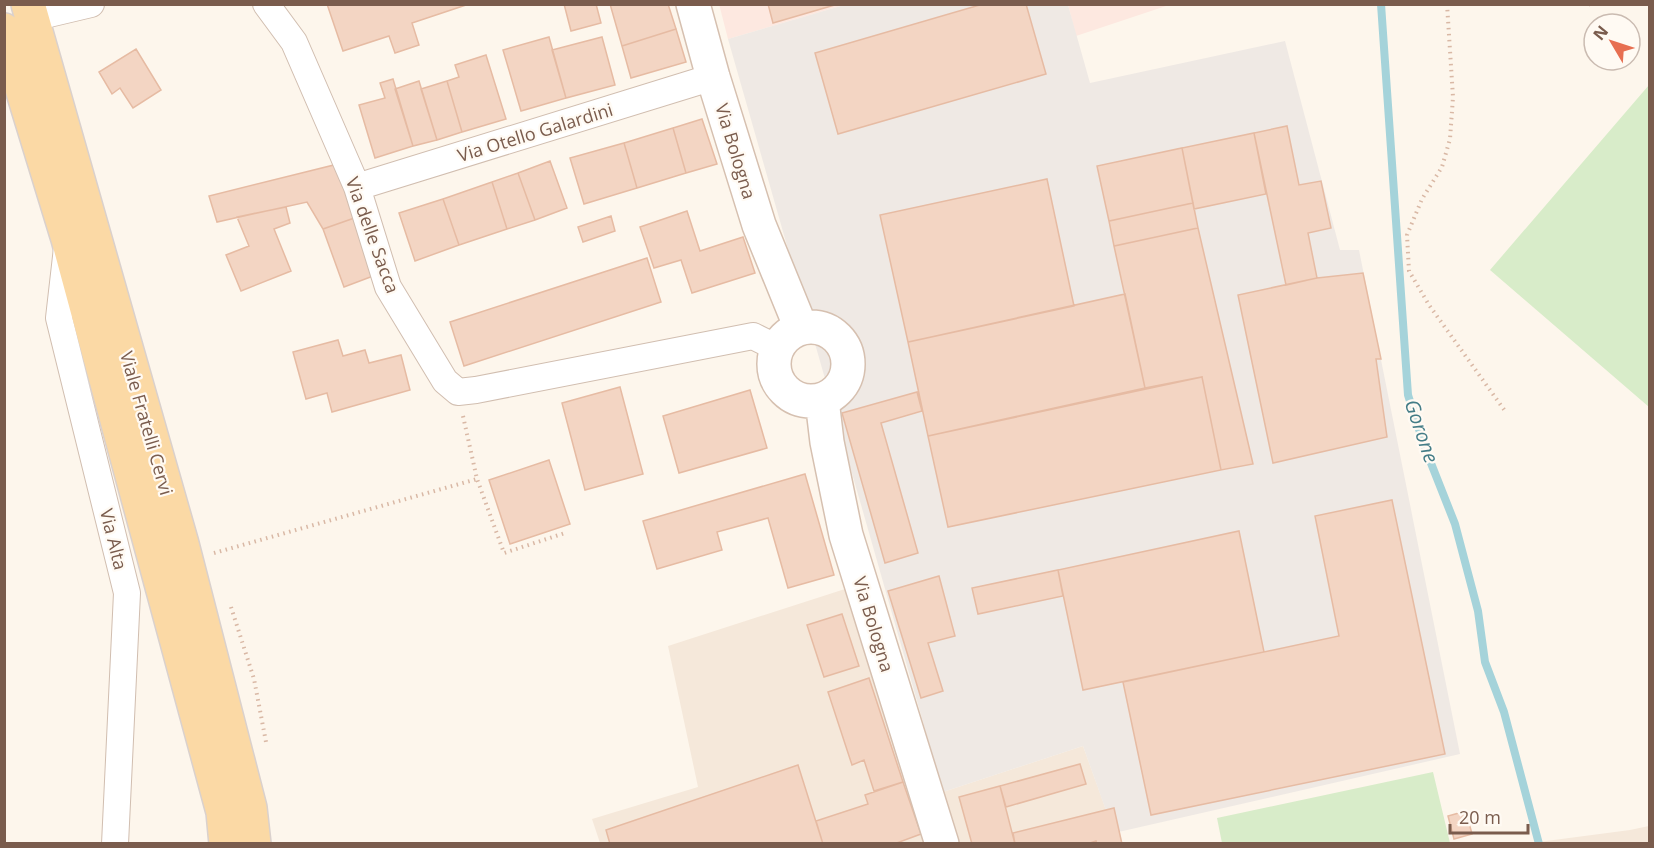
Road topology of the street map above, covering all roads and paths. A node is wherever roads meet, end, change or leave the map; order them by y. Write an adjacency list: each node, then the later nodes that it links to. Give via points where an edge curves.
1 (91, 4): 5 (street)
2 (266, 4): 7 (street, Via delle Sacca, via 294,42)
3 (693, 4): 6 (street, Via Bologna)
4 (1448, 4): 12 (path, via 1453,97 1450,139 1442,167 1422,199 1407,235 1409,271)
5 (15, 23): 8 (main road, Viale Fratelli Cervi); 18 (main road, Viale Fratelli Cervi, via 182,544 250,808)
6 (713, 77): 7 (street, Via Otello Galardini); 9 (street, Via Bologna)
7 (357, 187): 10 (street, Via delle Sacca, via 388,287 445,381)
8 (68, 239): 16 (street, Via Alta, via 59,318 128,593); 17 (main road, Viale Fratelli Cervi, via 223,812)
9 (789, 338): 10 (street, via 753,336); 11 (street, Via Bologna, via 774,369 777,380 791,396 811,402); 11 (street, via 822,328 840,340 849,359 845,380 840,389)
10 (458, 392): 13 (path)
11 (822, 400): 19 (street, Via Bologna, via 846,535)
12 (1505, 411)
13 (477, 479): 14 (path, via 504,553); 15 (path)
14 (565, 533)
15 (214, 553)
16 (115, 843)
17 (226, 843)
18 (254, 843)
19 (942, 843)

